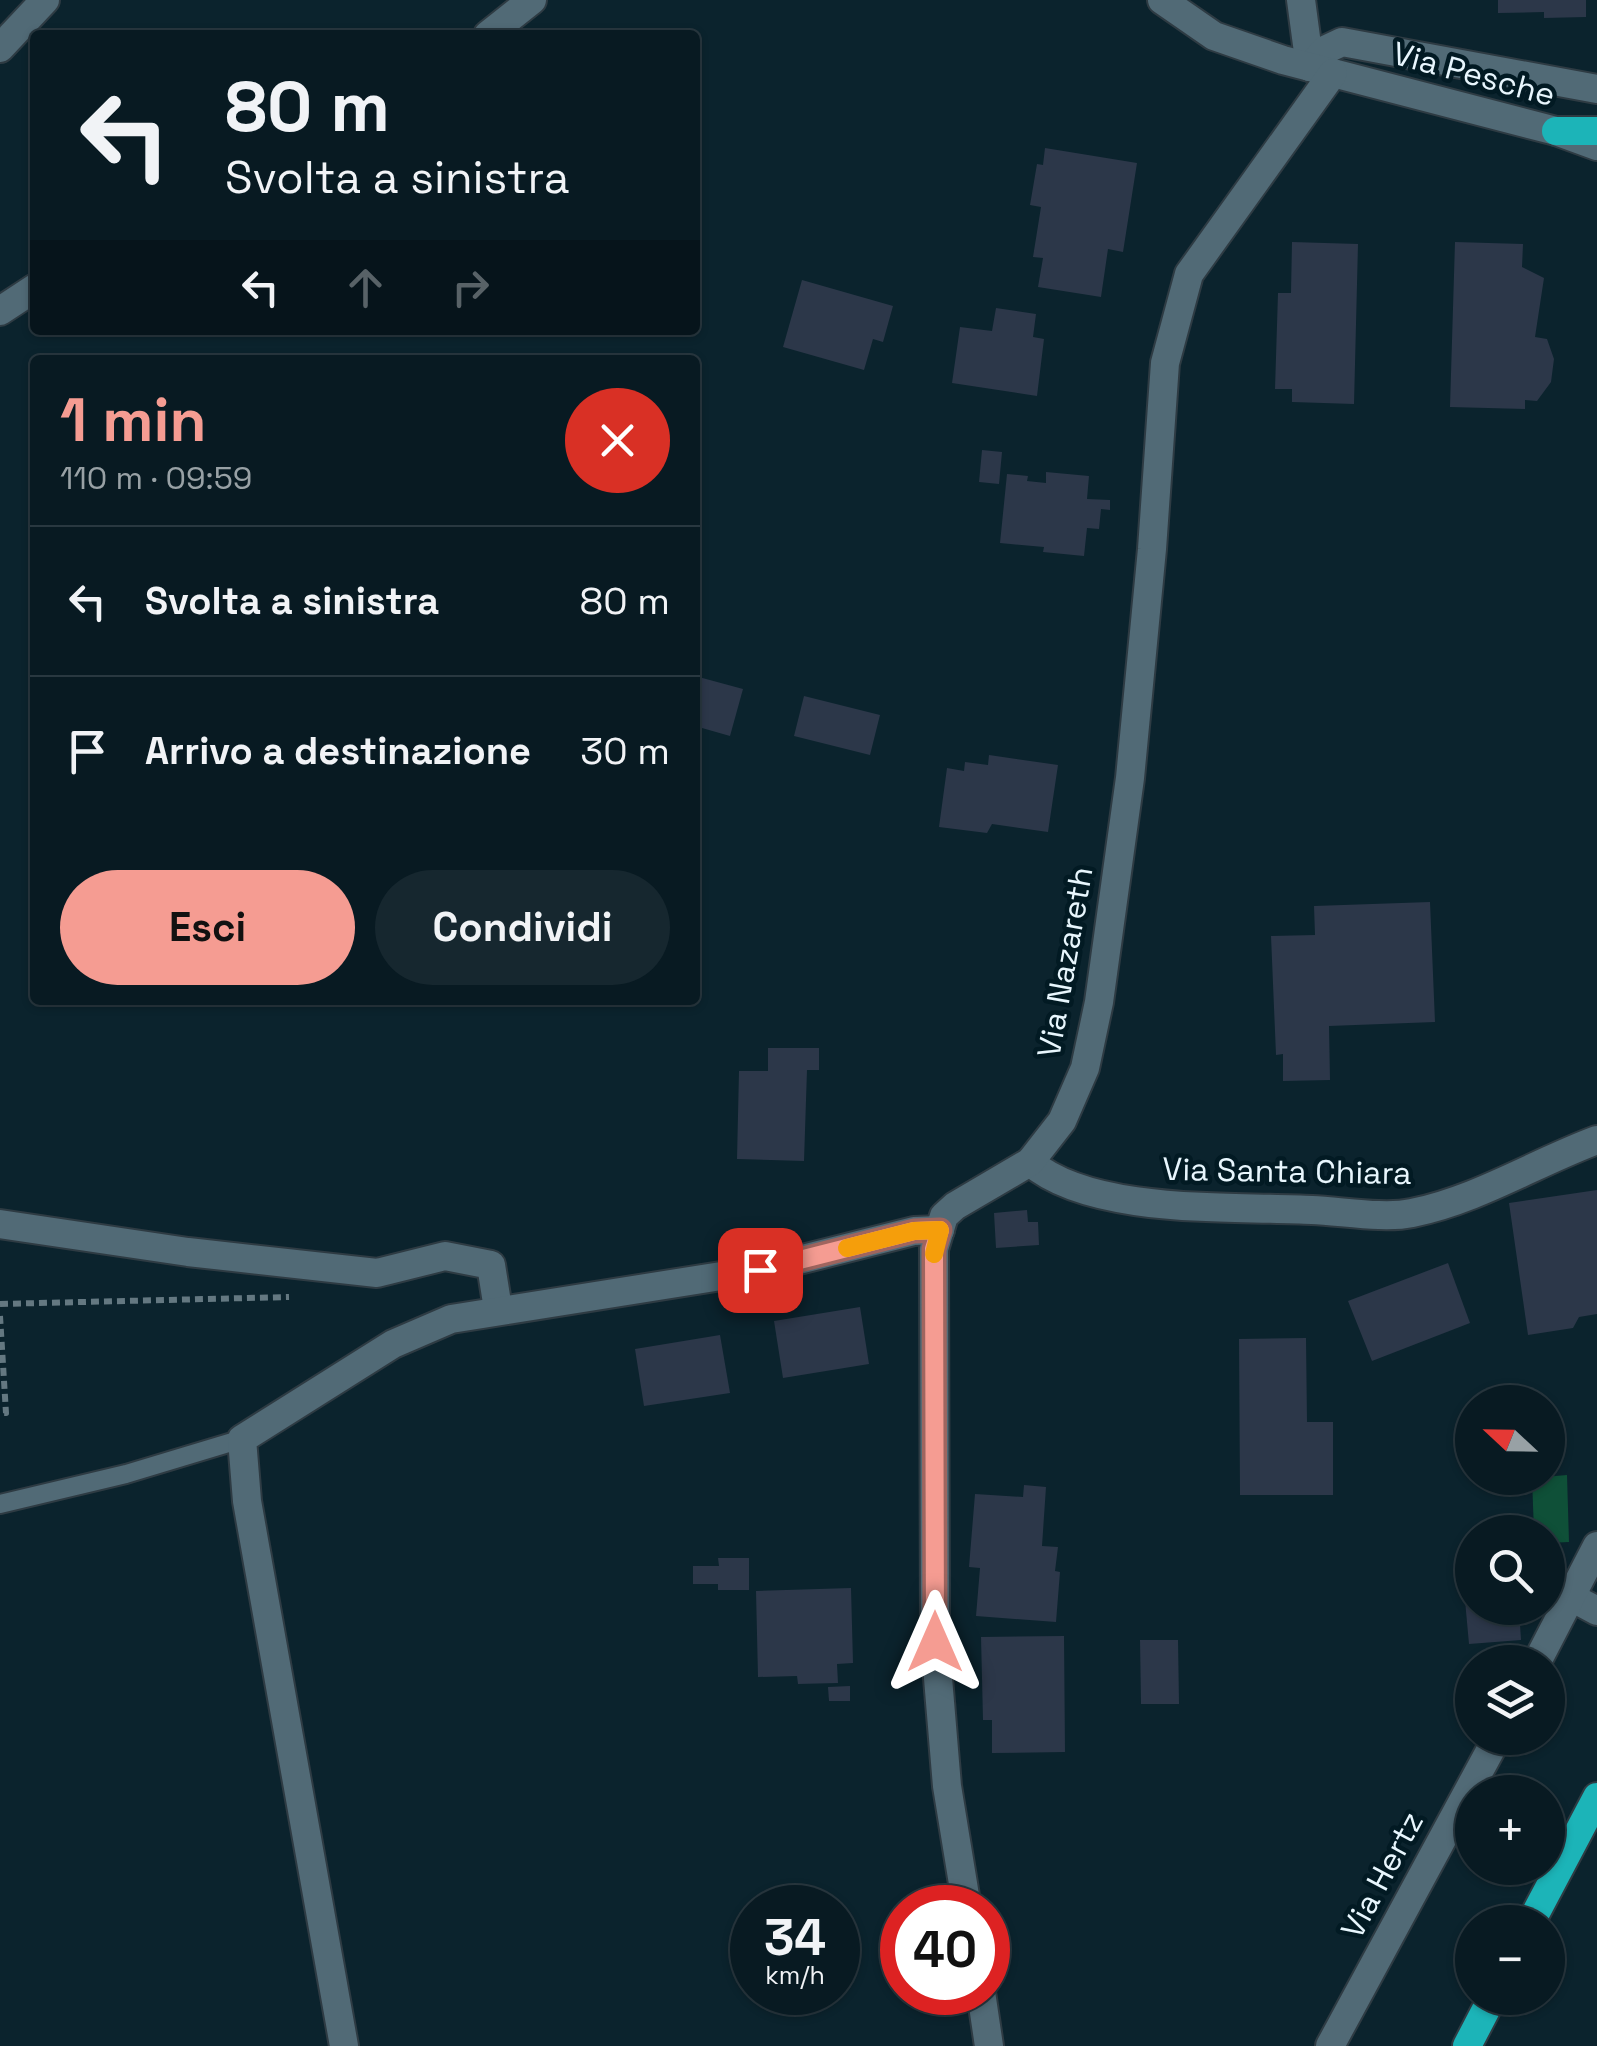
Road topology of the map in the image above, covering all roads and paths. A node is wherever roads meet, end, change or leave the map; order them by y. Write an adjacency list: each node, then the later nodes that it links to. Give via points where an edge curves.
1 (45, 0): 6 (street)
2 (532, 0): 5 (street)
3 (1162, 0): 7 (street, Via Pesche, via 1214,36)
4 (1302, 0): 7 (street)
5 (494, 30)
6 (0, 48)
7 (1321, 70): 8 (street, via 1326,50 1342,42); 9 (street, Via Pesche); 15 (street, Via Nazareth, via 1189,274 1164,363 1130,778 1099,1002 1086,1068 1062,1121)
8 (1597, 89)
9 (1556, 130): 10 (highway); 11 (street, Via Pesche)
10 (1597, 131)
11 (1597, 146)
12 (30, 291): 13 (street)
13 (0, 311)
14 (1597, 1140): 15 (street, Via Santa Chiara, via 1474,1196 1408,1214 1142,1202 1073,1188)
15 (1030, 1162): 17 (street, Via Nazareth, via 955,1206)
16 (0, 1224): 20 (street, via 377,1273 445,1256 491,1265)
17 (940, 1230): 20 (street, via 760,1270); 31 (street, via 934,1249 935,1642)
18 (307, 1297): 19 (path)
19 (0, 1304)
20 (498, 1309): 23 (street, via 451,1319 393,1344)
21 (0, 1316): 22 (path, via 6,1413)
22 (0, 1413)
23 (242, 1439): 24 (lane); 35 (street, via 247,1501)
24 (0, 1504)
25 (1597, 1546): 26 (street)
26 (1571, 1597): 27 (street); 28 (street)
27 (1597, 1610)
28 (1545, 1645)
29 (1487, 1755): 37 (street, Via Hertz)
30 (1597, 1796): 32 (highway)
31 (963, 1885)
32 (1540, 1905)
33 (985, 2015): 36 (street)
34 (1483, 2015): 38 (highway)
35 (344, 2046)
36 (990, 2046)
37 (1330, 2046)
38 (1467, 2046)

